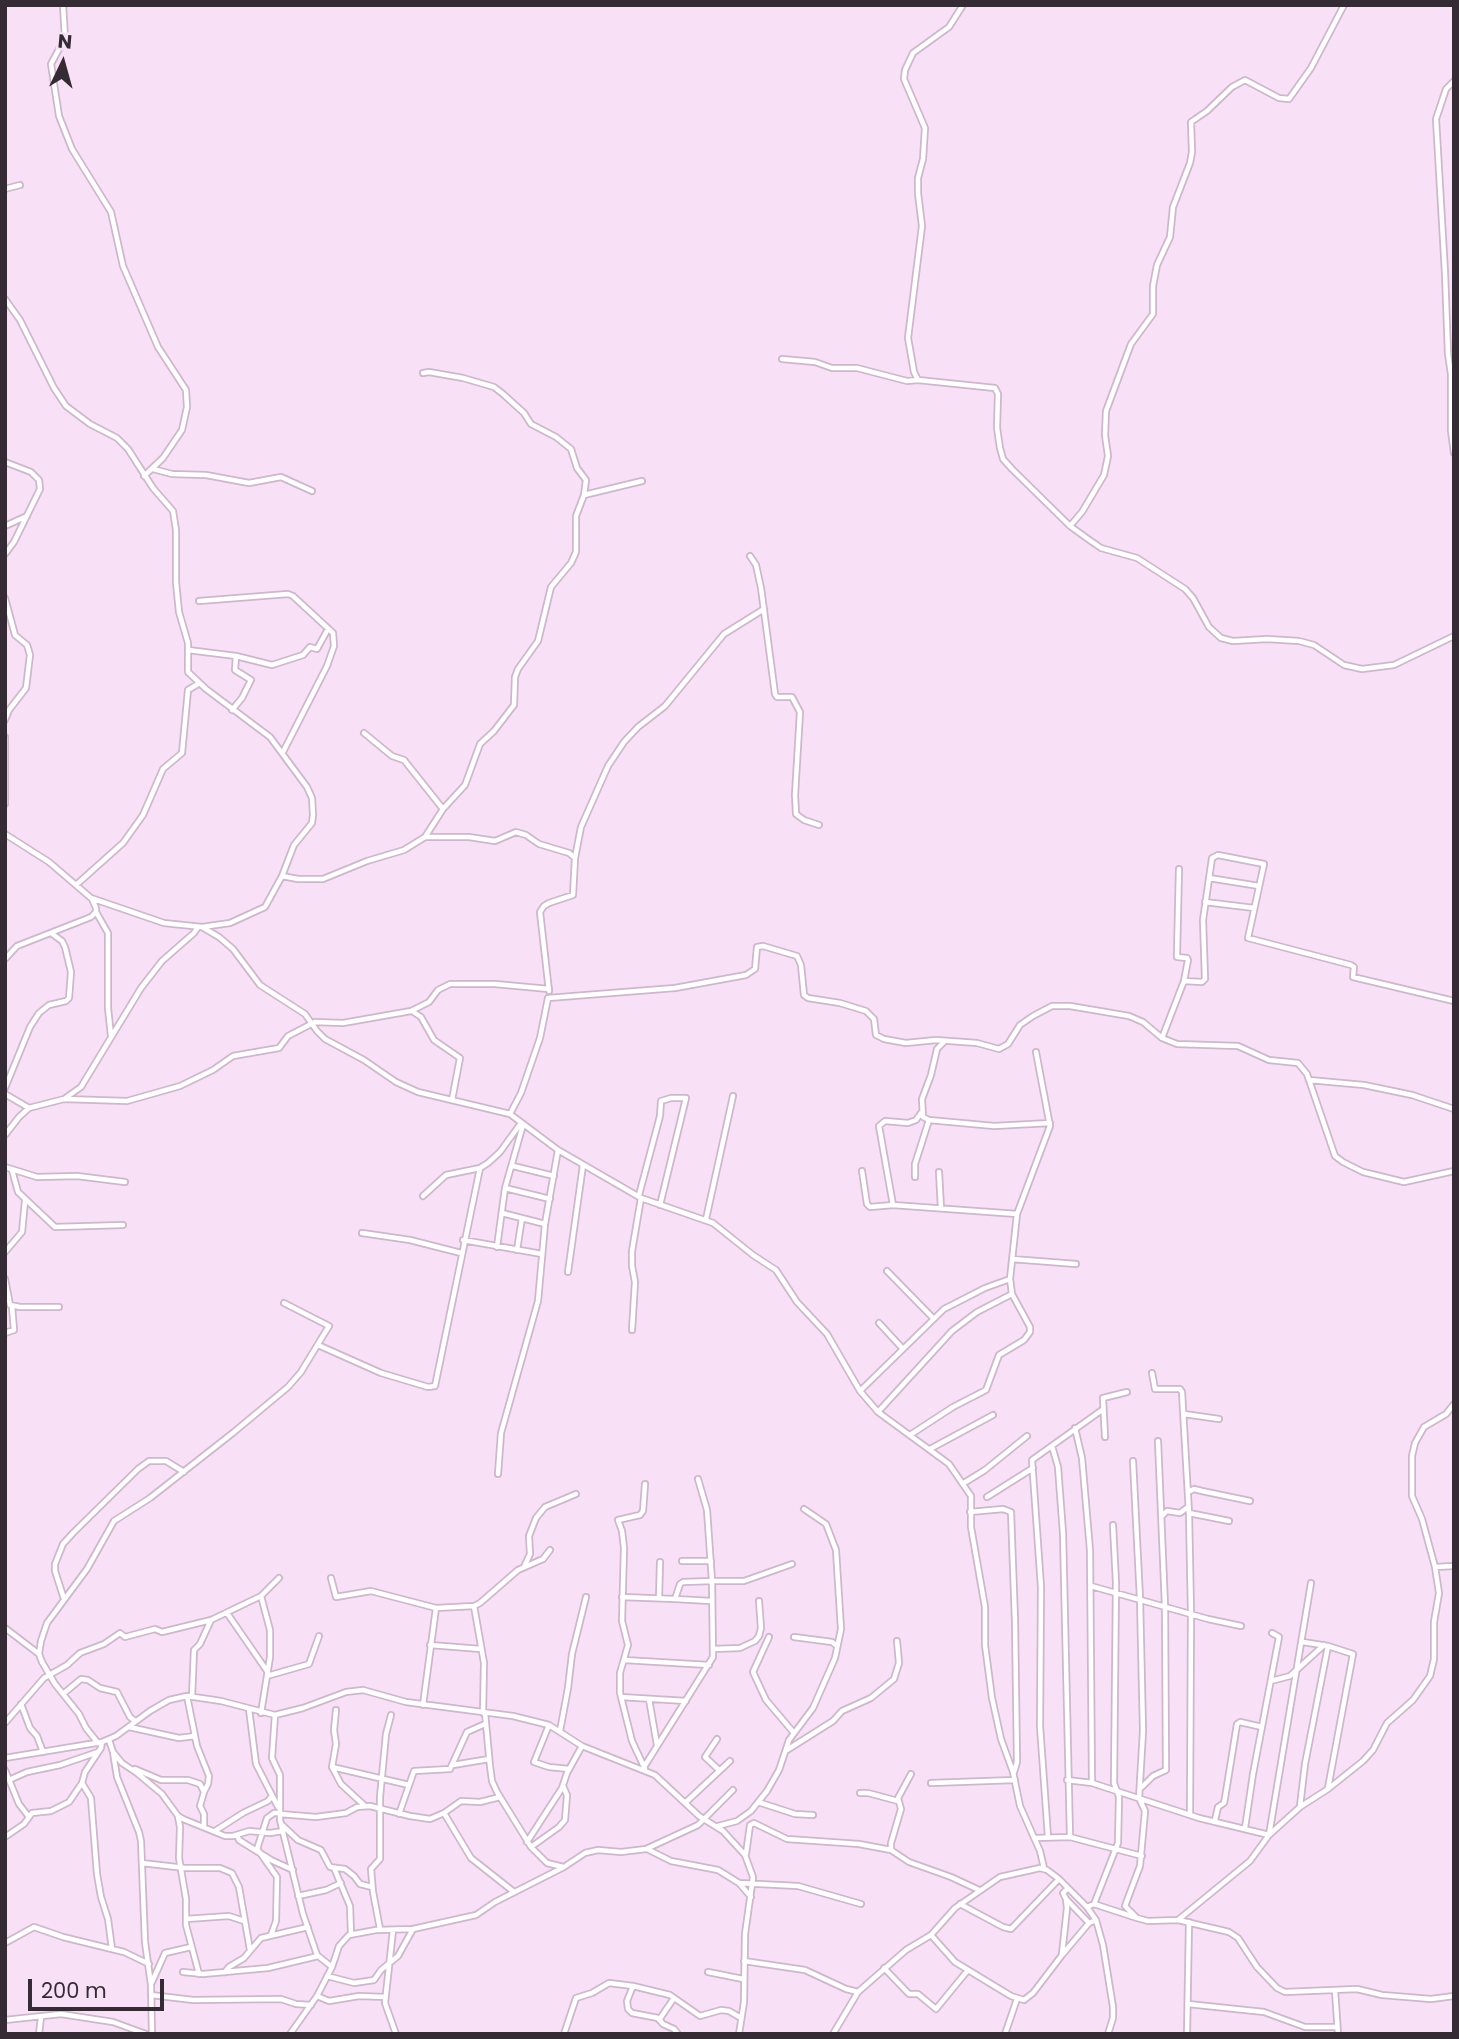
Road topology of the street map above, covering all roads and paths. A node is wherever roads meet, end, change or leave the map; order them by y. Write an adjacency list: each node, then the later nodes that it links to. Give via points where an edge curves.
1 (63, 5): 13 (street, via 65,38 51,64 59,116 72,149 111,212 123,265 158,347 186,390 182,430)
2 (963, 5): 10 (street, via 949,27 913,53 905,70 904,79 925,128 918,178 922,226 908,338)
3 (1344, 5): 20 (street, via 1289,99 1245,80 1191,122 1190,163 1157,265 1153,314 1131,344 1106,411 1104,475)
4 (1454, 81): 11 (street, via 1438,108 1436,133)
5 (20, 185): 6 (street)
6 (5, 189)
7 (6, 304): 14 (street, via 20,320 65,406 117,438)
8 (782, 359): 10 (street)
9 (423, 373): 17 (street, via 494,387 531,425 571,449 586,480)
10 (918, 380): 20 (street, via 995,388 1003,459)
11 (1454, 453)
12 (5, 462): 18 (street, via 31,472 38,480 40,489)
13 (153, 469): 14 (street); 16 (street, via 249,483 281,477)
14 (144, 476): 28 (street, via 175,517 176,582)
15 (642, 481): 17 (street)
16 (312, 491)
17 (584, 495): 37 (street, via 576,516 576,552 551,587 538,641 515,677 514,705 480,744 465,785)
18 (28, 516): 19 (street); 21 (street)
19 (5, 526)
20 (1070, 526): 27 (street, via 1101,548 1137,558 1185,589 1221,638 1299,641 1345,665 1362,668 1394,665)
21 (5, 554)
22 (750, 556): 25 (street, via 756,565)
23 (5, 598): 32 (street, via 15,635 27,645 30,655 26,688)
24 (200, 601): 26 (street, via 288,594)
25 (764, 609): 38 (street, via 776,696 792,698 800,712 795,809 798,818); 41 (street, via 724,634 665,706 624,742 581,827)
26 (328, 629): 29 (street, via 317,649 310,647 297,658 272,665); 35 (street, via 334,639 332,653)
27 (1454, 636)
28 (188, 650): 29 (street); 30 (street, via 188,672)
29 (236, 656): 31 (street, via 235,670 251,680)
30 (198, 683): 31 (street); 45 (street, via 188,690 182,753 163,769 123,843)
31 (232, 710): 35 (street, via 261,728)
32 (5, 720)
33 (364, 733): 37 (street, via 404,760)
34 (5, 737): 36 (street)
35 (283, 752): 43 (street, via 307,787 313,815)
36 (5, 804)
37 (443, 809): 40 (street)
38 (819, 825)
39 (5, 834): 45 (street)
40 (425, 837): 41 (street, via 495,841 516,832); 43 (street, via 404,850 323,879)
41 (575, 858): 55 (street, via 573,895 544,905 540,912)
42 (1179, 869): 54 (street, via 1177,957 1188,960)
43 (282, 876): 51 (street, via 265,907 230,923)
44 (1209, 878): 46 (street); 46 (street, via 1214,856 1263,863); 48 (street)
45 (76, 886): 47 (street)
46 (1259, 886): 49 (street)
47 (91, 898): 50 (street); 51 (street, via 155,920)
48 (1205, 902): 49 (street); 54 (street, via 1205,979)
49 (1254, 908): 57 (street, via 1248,939 1353,966 1353,977)
50 (96, 912): 52 (street); 60 (street, via 108,933)
51 (200, 927): 59 (street, via 233,949 260,985 305,1014); 60 (street, via 152,973)
52 (51, 933): 53 (street, via 17,946); 65 (street, via 65,947 71,972 69,998 36,1016)
53 (5, 959)
54 (1184, 981): 61 (street)
55 (549, 989): 56 (street); 58 (street, via 450,984)
56 (548, 998): 62 (street, via 675,988 746,975 755,969 758,947 763,946 797,956 802,989 808,998 870,1013 879,1037 906,1043); 73 (street, via 540,1038)
57 (1454, 1001)
58 (411, 1011): 59 (street); 69 (street, via 421,1017 434,1040 460,1058)
59 (312, 1024): 68 (street, via 288,1036 279,1048 233,1056 180,1086 127,1101); 69 (street, via 325,1039 396,1082)
60 (111, 1037): 68 (street, via 87,1080)
61 (1162, 1038): 62 (street, via 1129,1016 1059,1006 1020,1025 1004,1047); 64 (street, via 1192,1046 1238,1046 1269,1060 1298,1063)
62 (944, 1041): 72 (street, via 937,1049)
63 (1037, 1052): 75 (street)
64 (1310, 1080): 71 (street, via 1364,1085); 85 (street, via 1332,1149 1343,1162 1404,1182)
65 (5, 1087)
66 (5, 1094): 70 (street)
67 (733, 1096): 101 (street)
68 (64, 1099): 70 (street)
69 (452, 1100): 73 (street)
70 (29, 1108): 77 (street)
71 (1454, 1109)
72 (921, 1113): 74 (street); 96 (street, via 908,1123 885,1121 879,1126)
73 (510, 1114): 76 (street)
74 (929, 1120): 75 (street, via 994,1126); 88 (street)
75 (1050, 1123): 99 (street)
76 (522, 1124): 78 (street); 80 (street); 82 (street)
77 (5, 1135)
78 (558, 1150): 79 (street); 87 (street)
79 (583, 1165): 92 (street); 114 (street)
80 (513, 1166): 87 (street); 90 (street)
81 (5, 1167): 83 (street)
82 (480, 1168): 91 (street, via 446,1175); 105 (street)
83 (12, 1170): 89 (street, via 37,1177); 94 (street, via 14,1184)
84 (862, 1171): 96 (street, via 868,1206)
85 (1454, 1171)
86 (939, 1172): 97 (street)
87 (554, 1175): 93 (street)
88 (915, 1177)
89 (125, 1182)
90 (505, 1188): 93 (street); 98 (street)
91 (423, 1196)
92 (640, 1196): 95 (street); 95 (street, via 661,1101 686,1098); 123 (street, via 632,1251)
93 (550, 1199): 102 (street)
94 (25, 1201): 103 (street, via 55,1227); 108 (street, via 22,1232)
95 (660, 1205): 101 (street)
96 (893, 1205): 97 (street)
97 (941, 1208): 99 (street)
98 (502, 1213): 100 (street); 106 (street)
99 (1017, 1214): 111 (street)
100 (522, 1218): 102 (street); 107 (street)
101 (706, 1219): 128 (street, via 776,1270 827,1334)
102 (545, 1224): 110 (street)
103 (123, 1225)
104 (362, 1233): 109 (street)
105 (463, 1240): 106 (street); 109 (street)
106 (497, 1247): 107 (street)
107 (517, 1250): 110 (street)
108 (5, 1252)
109 (461, 1252): 125 (street, via 435,1385 400,1380)
110 (542, 1254): 146 (street, via 538,1301 500,1433)
111 (1012, 1259): 112 (street); 116 (street)
112 (1076, 1264)
113 (887, 1271): 121 (street)
114 (568, 1272)
115 (5, 1279): 119 (street)
116 (1010, 1279): 117 (street); 121 (street)
117 (1012, 1294): 132 (street, via 952,1331); 137 (street, via 1030,1327 1028,1337 1001,1353 986,1390)
118 (284, 1303): 125 (street, via 329,1326)
119 (12, 1306): 120 (street); 124 (street, via 14,1329)
120 (59, 1307)
121 (933, 1318): 126 (street)
122 (879, 1323): 126 (street)
123 (632, 1330)
124 (5, 1333)
125 (318, 1345): 145 (street, via 295,1381)
126 (903, 1349): 128 (street)
127 (1152, 1373): 133 (street, via 1155,1389 1181,1390)
128 (860, 1391): 132 (street)
129 (1127, 1392): 131 (street, via 1102,1398)
130 (1454, 1404): 168 (street, via 1424,1427 1412,1456 1412,1496)
131 (1102, 1410): 136 (street); 139 (street)
132 (878, 1412): 137 (street)
133 (1184, 1414): 135 (street); 150 (street)
134 (993, 1415): 142 (street)
135 (1219, 1419)
136 (1075, 1428): 141 (street); 173 (street, via 1086,1492)
137 (909, 1435): 142 (street)
138 (1027, 1436): 148 (street)
139 (1105, 1437)
140 (1158, 1440): 158 (street)
141 (1052, 1446): 144 (street, via 1033,1458); 258 (street, via 1063,1533)
142 (930, 1449): 148 (street)
143 (1133, 1461): 180 (street)
144 (1033, 1468): 152 (street); 298 (street)
145 (184, 1472): 181 (street, via 114,1521); 181 (street, via 166,1461 149,1461 73,1533 55,1564)
146 (498, 1474)
147 (698, 1479): 163 (street, via 707,1510)
148 (964, 1483): 156 (street, via 971,1496)
149 (645, 1484): 177 (street, via 640,1515 618,1520 624,1548)
150 (1188, 1492): 153 (street, via 1194,1489); 154 (street)
151 (576, 1494): 167 (street, via 545,1507 537,1518)
152 (987, 1497)
153 (1250, 1501)
154 (1188, 1506): 157 (street); 158 (street, via 1180,1513 1167,1511)
155 (804, 1509): 199 (street, via 826,1524 836,1550 841,1629)
156 (971, 1512): 253 (street, via 985,1607 989,1684); 253 (street, via 1011,1511 1017,1762)
157 (1189, 1513): 159 (street); 188 (street)
158 (1162, 1516): 185 (street)
159 (1229, 1521)
160 (1113, 1525): 174 (street)
161 (550, 1550): 167 (street, via 537,1563)
162 (681, 1561): 163 (street)
163 (711, 1561): 171 (street)
164 (660, 1562): 178 (street)
165 (792, 1564): 171 (street, via 744,1581)
166 (1454, 1566): 168 (street)
167 (524, 1567): 184 (street)
168 (1436, 1567): 265 (street, via 1439,1593 1430,1676 1413,1700 1387,1723 1373,1750)
169 (279, 1578): 175 (street)
170 (331, 1578): 186 (street, via 336,1597 371,1591)
171 (712, 1581): 179 (street, via 683,1582); 182 (street)
172 (1311, 1583): 197 (street)
173 (1091, 1586): 174 (street); 261 (street)
174 (1115, 1591): 180 (street); 267 (street)
175 (261, 1596): 187 (street); 210 (street, via 270,1630)
176 (586, 1597): 231 (street)
177 (622, 1597): 178 (street); 206 (street, via 628,1645)
178 (659, 1598): 179 (street)
179 (675, 1599): 182 (street)
180 (1140, 1599): 185 (street); 264 (street)
181 (64, 1600): 203 (street, via 47,1623)
182 (712, 1601): 202 (street)
183 (759, 1601): 202 (street, via 761,1628 755,1641 740,1648)
184 (474, 1606): 186 (street); 201 (street)
185 (1165, 1606): 188 (street); 264 (street, via 1166,1770)
186 (436, 1608): 198 (street)
187 (227, 1613): 189 (street); 210 (street)
188 (1191, 1613): 190 (street); 282 (street)
189 (211, 1620): 209 (street, via 162,1632 155,1629 125,1637 120,1633); 213 (street, via 194,1650)
190 (1241, 1626)
191 (5, 1628): 203 (street)
192 (1272, 1633): 211 (street, via 1279,1637)
193 (319, 1636): 210 (street, via 309,1664)
194 (769, 1637): 232 (street, via 753,1672 766,1700)
195 (794, 1637): 199 (street)
196 (897, 1641): 239 (street, via 899,1662 894,1679)
197 (1303, 1642): 200 (street); 208 (street)
198 (430, 1645): 201 (street); 218 (street)
199 (837, 1646): 232 (street, via 818,1699)
200 (1326, 1646): 204 (street); 205 (street); 265 (street, via 1353,1654)
201 (481, 1649): 222 (street)
202 (713, 1649): 207 (street)
203 (39, 1654): 209 (street)
204 (1312, 1657): 205 (street); 208 (street)
205 (1326, 1658): 277 (street)
206 (624, 1660): 207 (street); 214 (street)
207 (709, 1665): 216 (street)
208 (1298, 1669): 211 (street); 296 (street)
209 (49, 1674): 212 (street); 217 (street)
210 (268, 1674): 221 (street)
211 (1270, 1682): 230 (street)
212 (63, 1694): 225 (street, via 81,1679 88,1680 117,1692); 236 (street)
213 (190, 1697): 219 (street); 225 (street, via 169,1700); 233 (street)
214 (621, 1697): 215 (street); 249 (street, via 632,1741)
215 (649, 1699): 216 (street); 237 (street)
216 (686, 1701): 237 (street)
217 (21, 1704): 226 (street); 240 (street)
218 (423, 1704): 222 (street); 223 (street, via 355,1689)
219 (249, 1709): 221 (street); 270 (street, via 254,1754)
220 (336, 1710): 247 (street)
221 (261, 1713): 223 (street)
222 (484, 1713): 227 (street); 228 (street)
223 (275, 1715): 279 (street, via 272,1758 280,1774)
224 (391, 1716): 255 (street)
225 (135, 1721): 229 (street)
226 (5, 1723)
227 (485, 1724): 244 (street); 246 (street, via 467,1732)
228 (549, 1725): 231 (street); 250 (street, via 534,1762)
229 (128, 1726): 233 (street, via 179,1738); 235 (street)
230 (1262, 1727): 287 (street, via 1237,1724 1224,1803 1217,1807); 291 (street)
231 (560, 1731): 238 (street)
232 (794, 1733): 239 (street)
233 (195, 1736): 268 (street, via 209,1776)
234 (717, 1739): 252 (street, via 705,1757)
235 (109, 1740): 236 (street); 242 (street)
236 (100, 1743): 240 (street); 241 (street)
237 (657, 1745): 249 (street)
238 (582, 1746): 249 (street); 250 (street)
239 (786, 1751): 274 (street)
240 (43, 1752): 243 (street)
241 (98, 1752): 256 (street); 259 (street)
242 (113, 1752): 248 (street); 309 (street, via 117,1777 139,1832)
243 (5, 1758)
244 (489, 1759): 246 (street); 271 (street)
245 (730, 1761): 252 (street)
246 (452, 1765): 262 (street, via 448,1770 414,1771)
247 (332, 1767): 255 (street); 276 (street, via 341,1784)
248 (130, 1768): 268 (street, via 162,1780 196,1782); 284 (street, via 162,1794)
249 (645, 1768): 275 (street)
250 (569, 1769): 263 (street)
251 (5, 1770): 256 (street)
252 (719, 1770): 275 (street)
253 (1013, 1772): 257 (street)
254 (911, 1774): 273 (street)
255 (383, 1779): 262 (street); 278 (street)
256 (9, 1780): 285 (street)
257 (1015, 1780): 260 (street); 300 (street, via 1020,1806)
258 (1067, 1780): 261 (street); 299 (street)
259 (82, 1783): 285 (street, via 64,1806); 346 (street, via 91,1798 97,1874)
260 (931, 1783)
261 (1091, 1783): 267 (street)
262 (409, 1785): 281 (street)
263 (563, 1785): 301 (street); 302 (street, via 565,1820)
264 (1141, 1788): 272 (street)
265 (1328, 1789): 277 (street)
266 (733, 1790): 286 (street)
267 (1117, 1790): 272 (street); 306 (street)
268 (204, 1792): 290 (street)
269 (860, 1793): 273 (street)
270 (272, 1795): 279 (street); 293 (street)
271 (500, 1797): 280 (street, via 461,1801); 301 (street)
272 (1139, 1798): 282 (street); 308 (street, via 1145,1811)
273 (898, 1801): 305 (street, via 901,1809)
274 (758, 1802): 283 (street); 289 (street, via 737,1821)
275 (685, 1803): 286 (street)
276 (365, 1806): 278 (street); 279 (street, via 316,1817)
277 (1300, 1807): 296 (street)
278 (380, 1808): 281 (street); 319 (street, via 380,1859 371,1869)
279 (280, 1813): 288 (street); 294 (street, via 267,1818)
280 (444, 1813): 281 (street, via 430,1819); 322 (street, via 471,1858)
281 (399, 1814)
282 (1190, 1814): 287 (street)
283 (813, 1815)
284 (178, 1816): 290 (street); 311 (street)
285 (29, 1817): 297 (street)
286 (703, 1820): 289 (street); 303 (street)
287 (1214, 1820): 291 (street)
288 (281, 1823): 292 (street); 312 (street, via 298,1840 319,1849)
289 (716, 1826): 307 (street)
290 (204, 1828): 293 (street)
291 (1245, 1828): 296 (street)
292 (283, 1831): 294 (street); 314 (street)
293 (214, 1832): 295 (street)
294 (263, 1833): 295 (street); 304 (street)
295 (237, 1835): 304 (street)
296 (1269, 1835): 333 (street, via 1250,1861)
297 (5, 1837)
298 (1048, 1837): 299 (street); 300 (street)
299 (1070, 1837): 306 (street)
300 (1035, 1838): 313 (street)
301 (527, 1842): 302 (street)
302 (531, 1847): 310 (street, via 547,1863)
303 (646, 1849): 310 (street, via 592,1851); 317 (street, via 671,1861 718,1870)
304 (257, 1850): 314 (street); 343 (street, via 277,1877 276,1921)
305 (891, 1850): 307 (street, via 797,1841 752,1823); 321 (street)
306 (1116, 1850): 308 (street); 328 (street)
307 (746, 1855): 318 (street)
308 (1142, 1856): 330 (street, via 1125,1906)
309 (142, 1864): 311 (street); 351 (street)
310 (564, 1867): 322 (street)
311 (180, 1868): 331 (street); 334 (street, via 220,1868 232,1873)
312 (334, 1868): 316 (street); 319 (street, via 345,1869 360,1884)
313 (1044, 1868): 315 (street); 321 (street, via 1006,1875)
314 (293, 1870): 323 (street)
315 (1059, 1879): 320 (street); 327 (street, via 1011,1929)
316 (341, 1883): 323 (street); 341 (street, via 350,1909)
317 (738, 1883): 318 (street); 324 (street)
318 (752, 1883): 324 (street); 326 (street, via 813,1889)
319 (372, 1887): 339 (street)
320 (1067, 1889): 325 (street, via 1063,1893); 329 (street)
321 (979, 1890): 327 (street)
322 (514, 1892): 338 (street, via 476,1914)
323 (298, 1896): 337 (street)
324 (751, 1897): 350 (street)
325 (1066, 1899): 336 (street); 348 (street)
326 (861, 1904)
327 (960, 1904): 342 (street)
328 (1094, 1904): 329 (street); 330 (street)
329 (1087, 1907): 332 (street)
330 (1137, 1918): 333 (street)
331 (186, 1919): 334 (street, via 229,1916); 345 (street)
332 (1096, 1920): 336 (street); 389 (street, via 1113,2007)
333 (1178, 1920): 335 (street)
334 (244, 1921): 347 (street)
335 (1189, 1922): 364 (street, via 1235,1936 1280,1990); 372 (street)
336 (1089, 1923): 348 (street)
337 (308, 1927): 343 (street); 349 (street)
338 (413, 1928): 340 (street); 352 (street)
339 (380, 1929): 340 (street); 341 (street)
340 (393, 1930): 352 (street)
341 (351, 1934): 353 (street, via 342,1940)
342 (931, 1934): 354 (street); 355 (street)
343 (271, 1935): 347 (street)
344 (5, 1943): 346 (street, via 32,1926)
345 (191, 1947): 359 (street); 362 (street, via 165,1953)
346 (112, 1949): 351 (street)
347 (250, 1950): 357 (street)
348 (1062, 1955): 371 (street, via 1030,1998)
349 (318, 1956): 353 (street); 357 (street)
350 (744, 1961): 361 (street); 365 (street, via 805,1970)
351 (149, 1964): 362 (street)
352 (388, 1965): 360 (street, via 368,1982); 369 (street)
353 (332, 1967): 360 (street)
354 (884, 1968): 355 (street, via 909,1994 918,1994 936,2010); 365 (street)
355 (968, 1970): 371 (street)
356 (183, 1972): 359 (street)
357 (225, 1972): 359 (street)
358 (708, 1972): 361 (street)
359 (199, 1974)
360 (327, 1976): 367 (street)
361 (743, 1979): 375 (street)
362 (151, 1985): 366 (street)
363 (633, 1986): 370 (street); 377 (street, via 628,2008); 384 (street, via 609,1983 576,1998)
364 (1335, 1990): 368 (street, via 1431,1999); 378 (street)
365 (858, 1992): 387 (street)
366 (152, 1995): 373 (street, via 192,2000 281,1998); 381 (street)
367 (317, 1996): 369 (street, via 329,2001); 373 (street)
368 (1454, 1996)
369 (385, 1997): 383 (street)
370 (674, 1998): 375 (street, via 700,2016 721,2010); 377 (street)
371 (1017, 1999): 388 (street)
372 (1188, 2004): 378 (street, via 1265,2012 1305,2027); 390 (street)
373 (311, 2006): 382 (street)
374 (41, 2017): 376 (street); 379 (street); 380 (street, via 84,2017)
375 (741, 2018): 386 (street)
376 (5, 2020)
377 (659, 2020): 385 (street)
378 (1338, 2031)
379 (39, 2034)
380 (146, 2034)
381 (152, 2034)
382 (290, 2034)
383 (396, 2034)
384 (564, 2034)
385 (678, 2034)
386 (739, 2034)
387 (833, 2034)
388 (1005, 2034)
389 (1108, 2034)
390 (1187, 2034)

